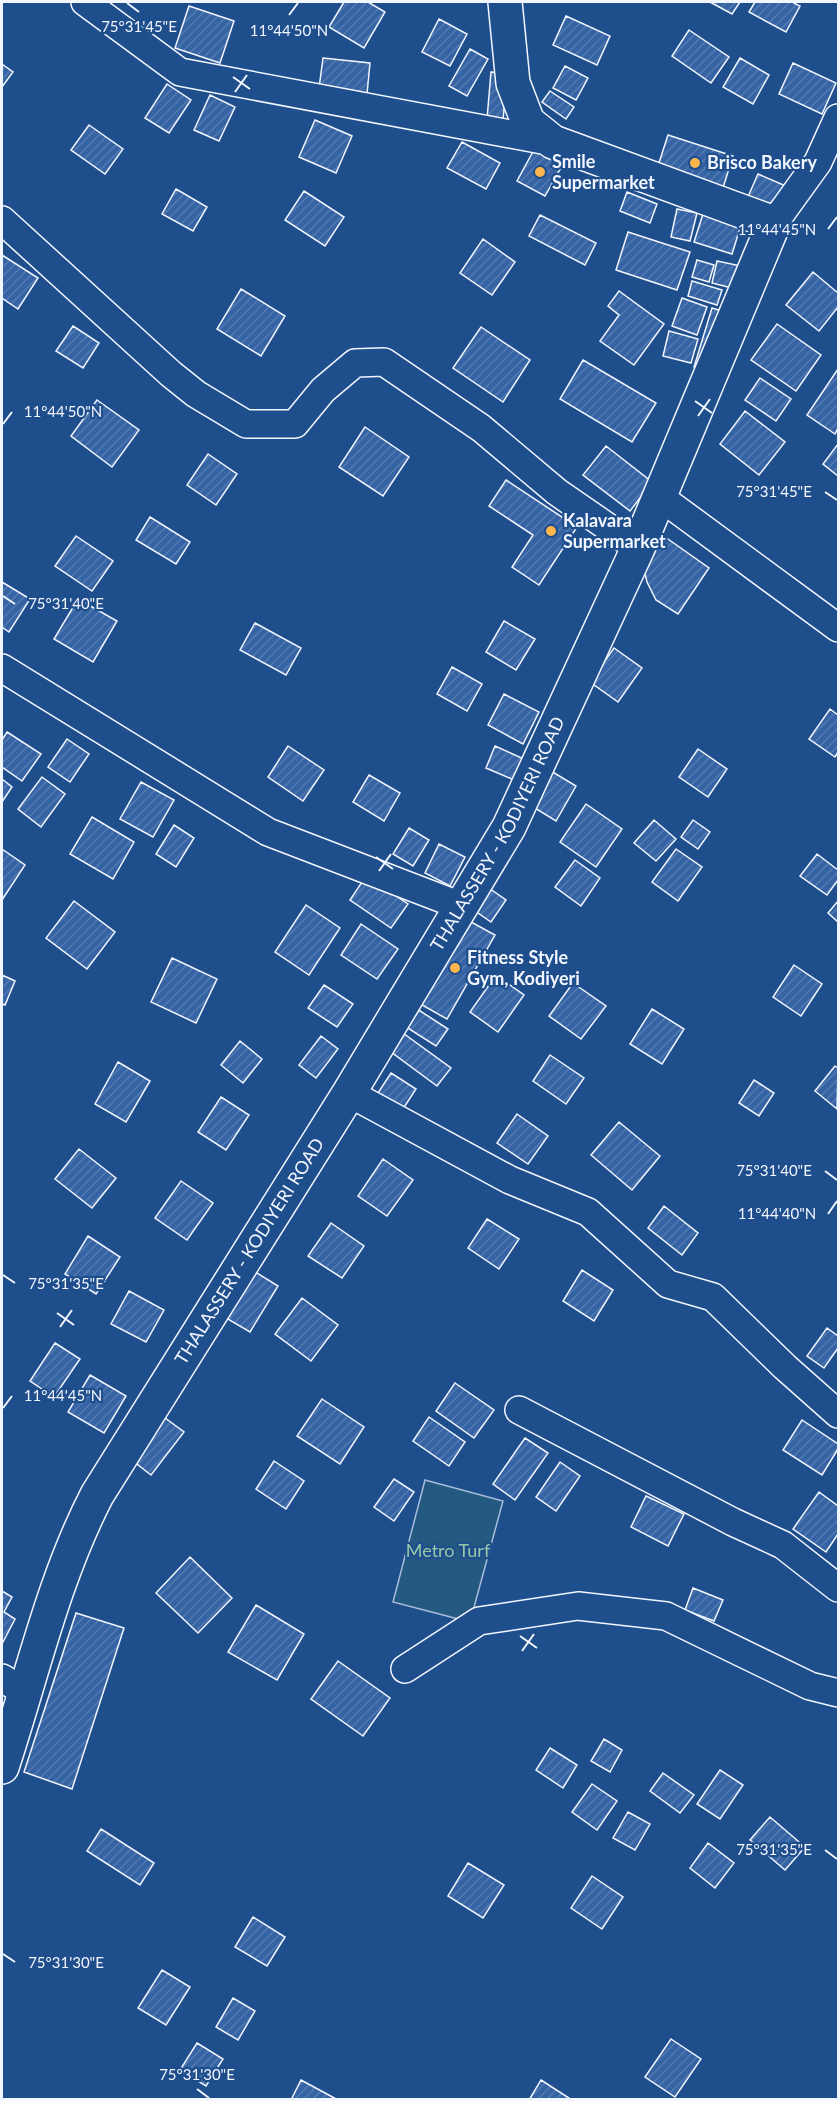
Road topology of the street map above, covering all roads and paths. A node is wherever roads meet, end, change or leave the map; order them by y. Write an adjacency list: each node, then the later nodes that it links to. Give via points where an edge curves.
1 (85, 2): 4 (street, via 180,72)
2 (505, 2): 4 (main road, via 513,83 528,122)
3 (838, 118): 6 (street, via 818,162)
4 (553, 142): 6 (main road)
5 (2, 220): 8 (street, via 171,374 246,424 295,424 323,390 355,363 384,362 481,428 556,492)
6 (774, 223): 7 (main road, THALASSERY - KODIYERI ROAD)
7 (660, 497): 8 (main road, THALASSERY - KODIYERI ROAD); 9 (street)
8 (638, 548): 11 (main road, THALASSERY - KODIYERI ROAD, via 509,827)
9 (838, 628)
10 (2, 668): 11 (street, via 268,832)
11 (461, 906): 12 (main road, THALASSERY - KODIYERI ROAD)
12 (349, 1093): 14 (street, via 510,1180 588,1212 668,1284 713,1297); 17 (main road, THALASSERY - KODIYERI ROAD, via 97,1494)
13 (519, 1410): 15 (street, via 783,1545)
14 (838, 1414)
15 (838, 1588)
16 (405, 1669): 18 (street, via 479,1621 578,1606 666,1616 810,1686)
17 (14, 1685): 19 (main road, THALASSERY - KODIYERI ROAD)
18 (838, 1693)
19 (2, 1767)

